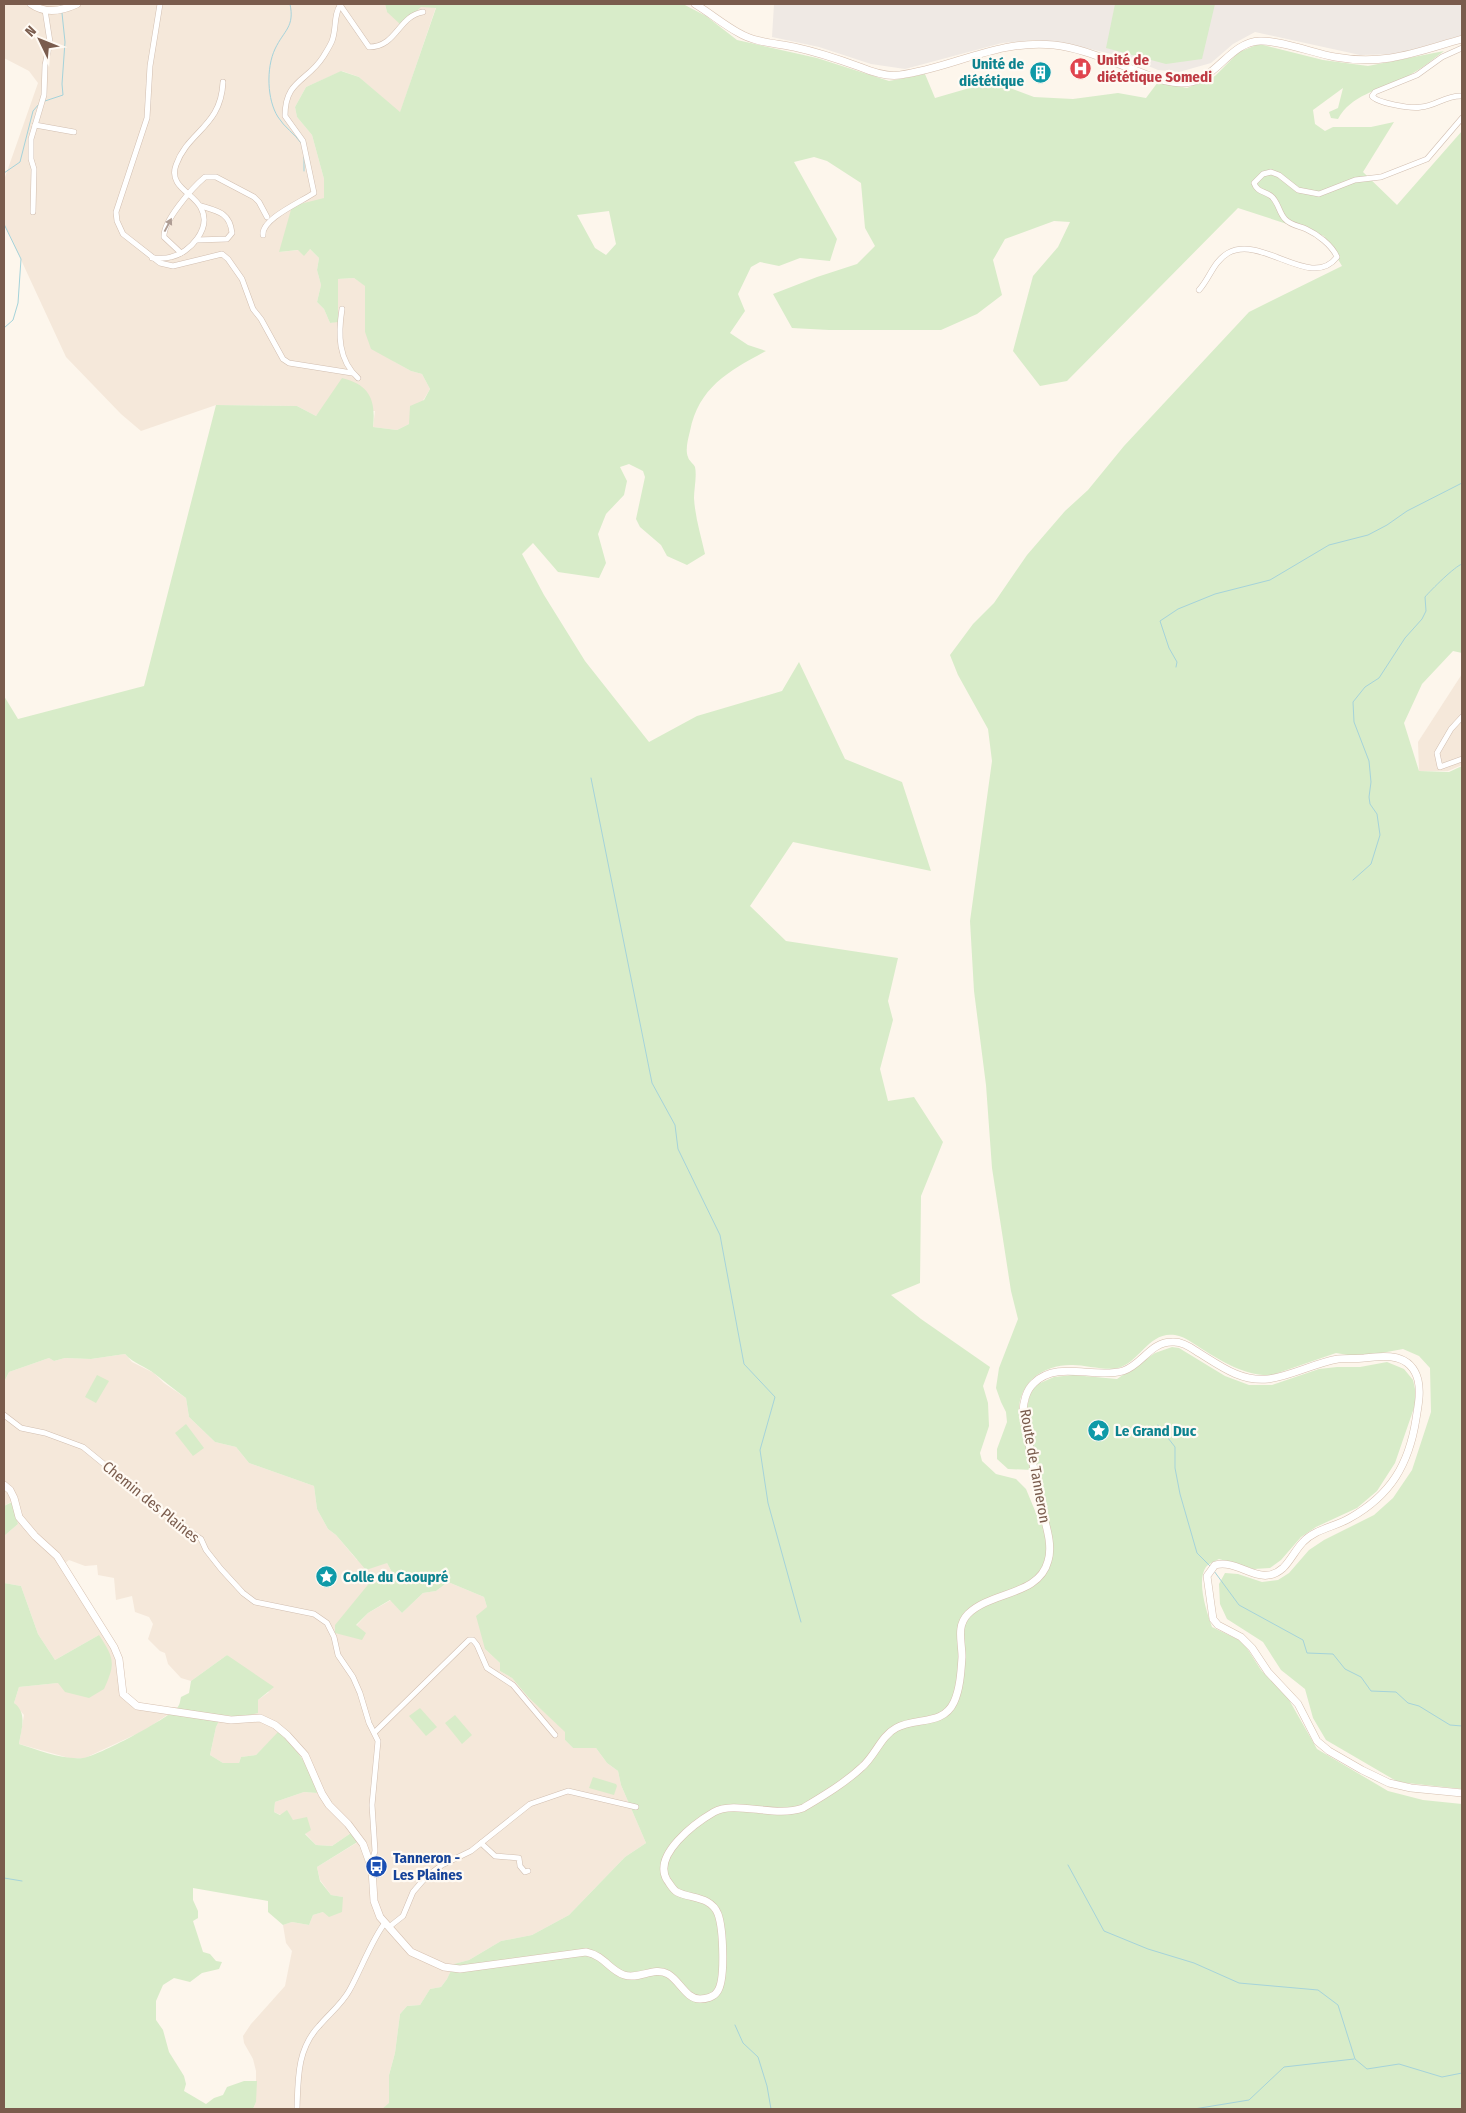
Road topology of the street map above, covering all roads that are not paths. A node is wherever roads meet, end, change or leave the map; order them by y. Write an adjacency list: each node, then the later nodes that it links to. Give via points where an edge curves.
1 (31, 4): 6 (street)
2 (77, 4): 6 (street)
3 (160, 4): 22 (street, via 150,66 147,118 116,212 123,234)
4 (695, 4): 8 (street, via 751,39 814,52 867,70 897,76 1000,48 1047,45 1088,53 1154,78 1182,82 1200,79 1237,49 1258,41 1364,61 1412,55)
5 (340, 5): 7 (street, via 368,47 386,44 409,19); 19 (street, via 328,48 317,66 294,85 286,102 285,116 306,149 314,193 266,224)
6 (45, 10): 13 (street, via 50,42 44,65 44,95)
7 (423, 12)
8 (1462, 39)
9 (1462, 48): 11 (street, via 1442,57 1417,75 1372,96 1377,101 1420,108 1440,99)
10 (223, 82): 15 (street, via 223,95 214,117 176,164 174,174)
11 (1462, 96)
12 (1462, 118): 23 (street, via 1427,159 1381,178 1355,180 1319,194 1298,190 1280,175 1263,174 1254,183 1257,189 1272,196 1284,218 1321,239 1337,257 1332,264 1307,268 1252,250 1239,249 1218,261)
13 (35, 125): 14 (street); 17 (street, via 30,150 34,169)
14 (74, 132)
15 (187, 194): 16 (street); 18 (street, via 206,177 216,177 254,197); 21 (street, one-way to 15, via 164,237 164,228)
16 (201, 206): 20 (street, via 203,226); 20 (street, via 223,213 231,224 232,233 227,239)
17 (33, 212)
18 (268, 217)
19 (263, 235)
20 (197, 240): 21 (street)
21 (181, 253): 22 (street)
22 (152, 258): 25 (street, via 173,266 222,254 242,279 253,310 288,363)
23 (1199, 290)
24 (342, 309): 25 (street, via 339,327 342,354)
25 (352, 373): 26 (street)
26 (358, 378)
27 (1462, 717): 28 (street, via 1437,753 1440,767)
28 (1462, 759)
29 (4, 1415): 31 (street, Chemin des Plaines, via 21,1428 83,1447 201,1539 221,1569 255,1602 314,1614 327,1623 338,1656 353,1677)
30 (4, 1485): 36 (street, via 14,1498 19,1517 57,1556 114,1647 126,1699 142,1708 231,1720 260,1718 275,1725 305,1755 322,1794 358,1836)
31 (375, 1732): 32 (street, via 469,1640 473,1640 487,1668 513,1685); 36 (street, Chemin des Plaines, via 378,1745 372,1797 374,1858)
32 (555, 1735)
33 (1462, 1793): 38 (street, Route de Tanneron, via 1389,1783 1329,1751 1317,1741 1298,1704 1268,1672 1252,1648 1241,1637 1218,1626 1210,1609 1207,1576 1215,1565 1230,1564 1259,1576 1275,1573 1308,1538 1359,1513 1382,1495 1405,1461 1408,1451 1420,1390 1413,1368 1404,1360 1391,1356 1338,1359 1274,1378 1250,1379 1174,1342 1156,1346 1124,1371 1047,1374 1029,1388 1023,1412 1048,1534 1048,1561 1038,1579 978,1607 964,1620 960,1637 960,1681 948,1711 942,1717 897,1727 862,1768 803,1808 779,1812 726,1807 706,1818 672,1845 665,1862 666,1878 676,1891 706,1900 718,1913 722,1982 714,1996 701,1999 690,1996 670,1975 661,1971 624,1975 604,1959 586,1952 460,1968 444,1967 412,1952)
34 (636, 1807): 35 (street, via 568,1791 530,1804)
35 (480, 1843): 37 (street, via 494,1856 519,1858 520,1866); 38 (street, via 426,1877 413,1892 403,1916)
36 (370, 1861): 38 (street, via 376,1908)
37 (528, 1871)
38 (387, 1925): 39 (street, via 343,2002 319,2025 306,2045 298,2073)
39 (297, 2109)

